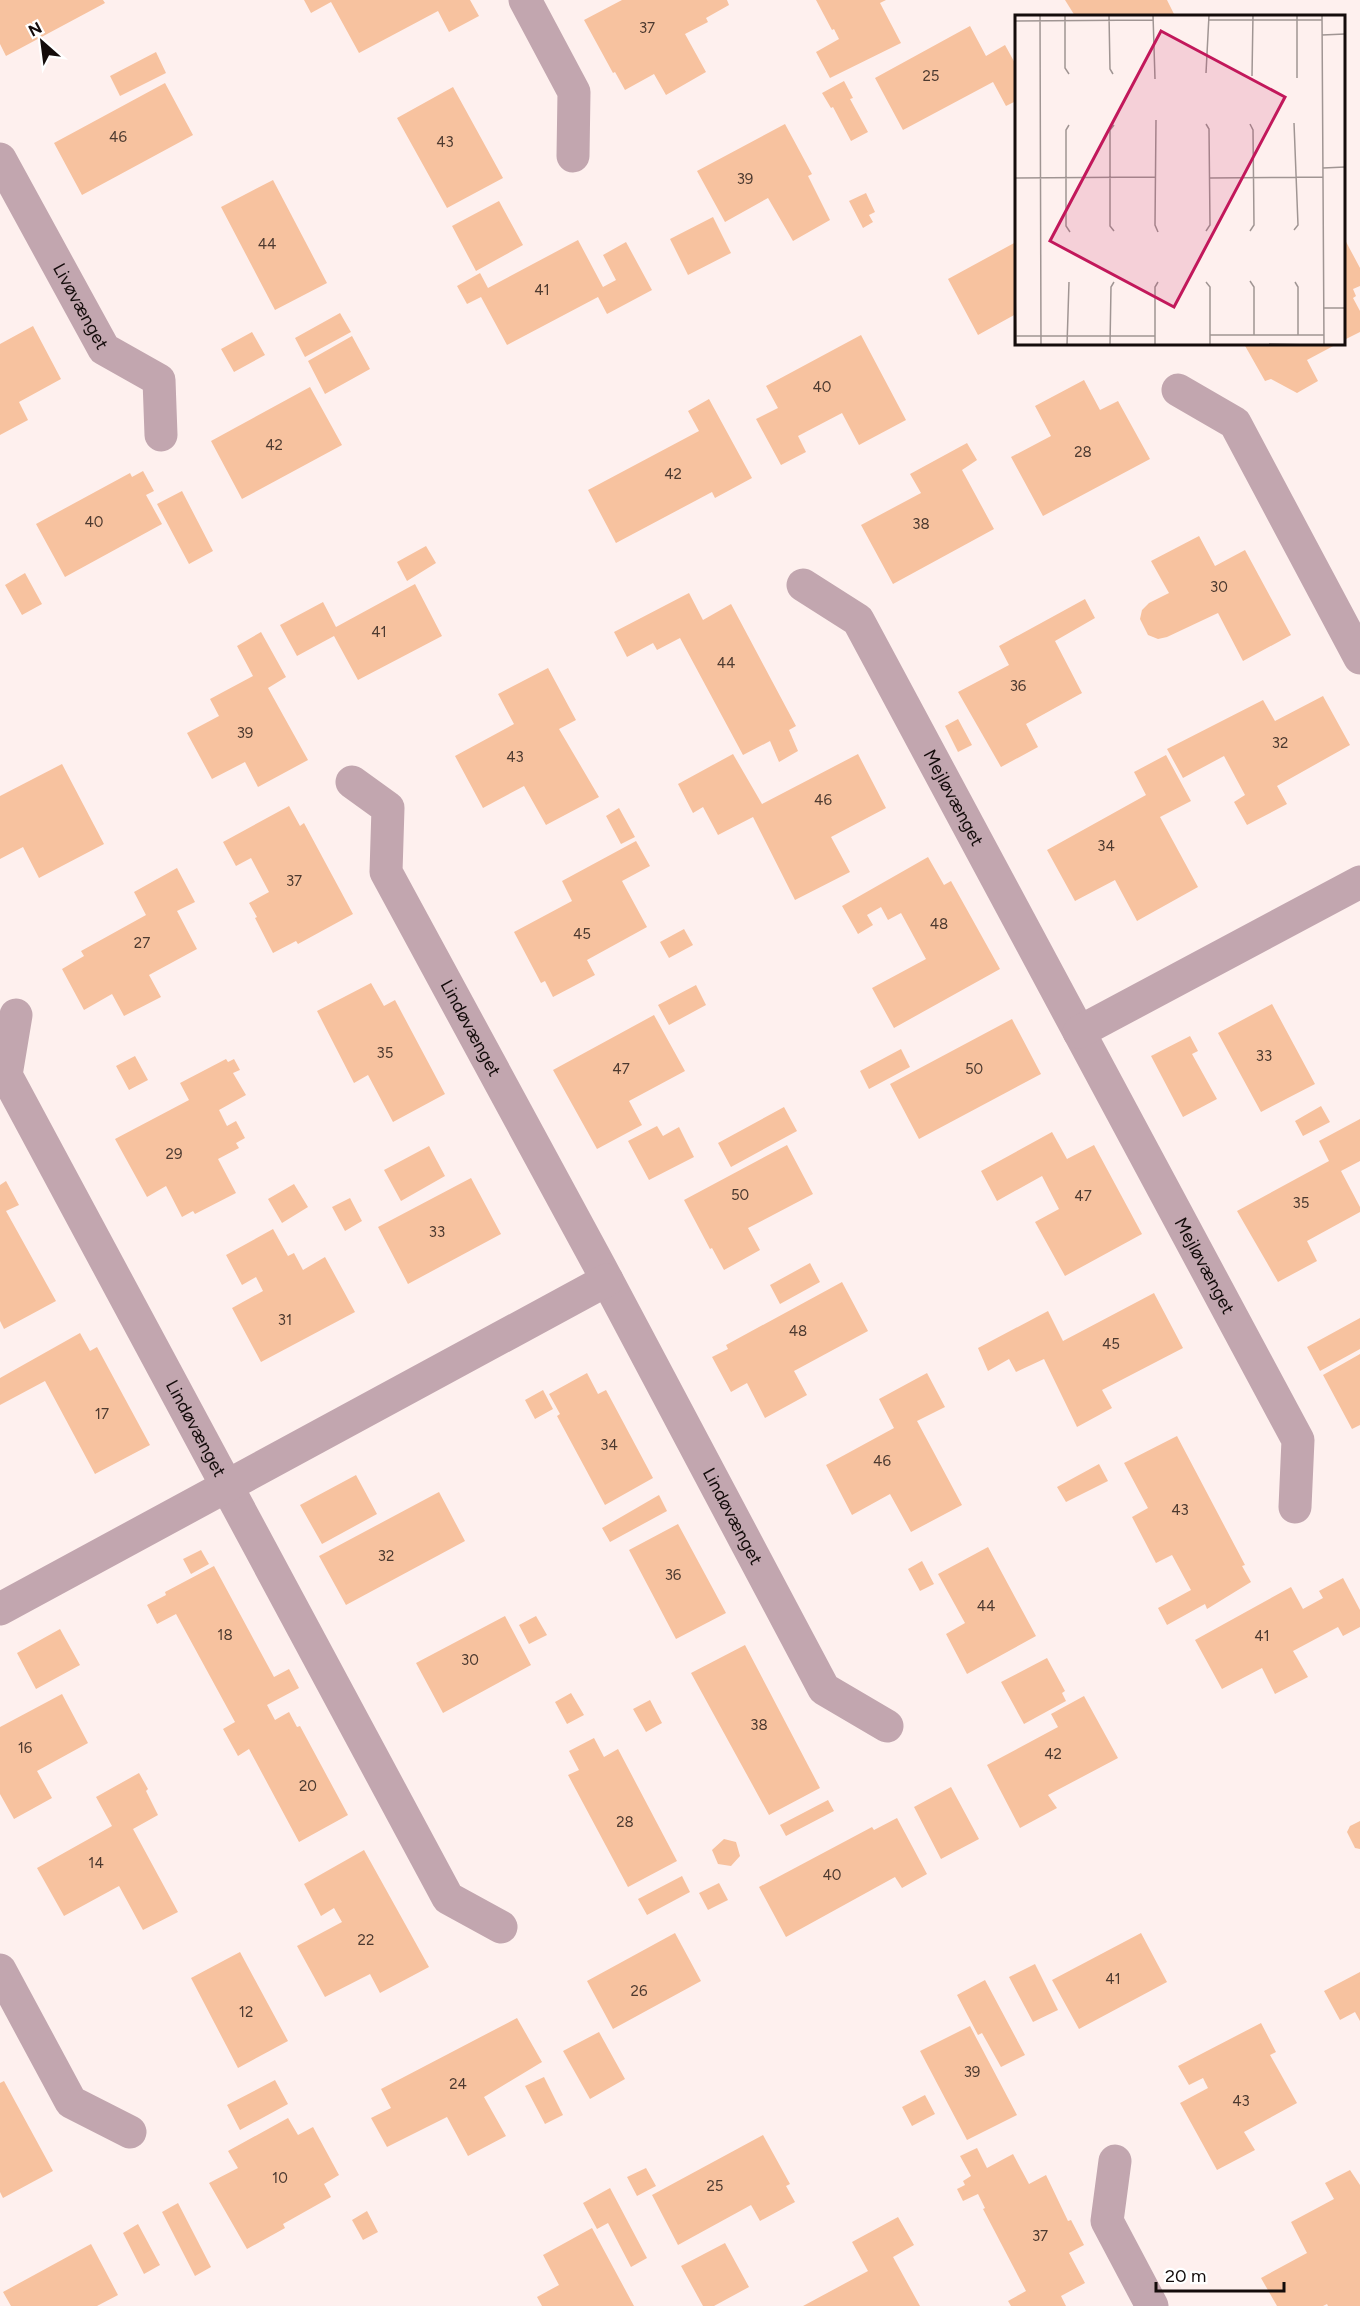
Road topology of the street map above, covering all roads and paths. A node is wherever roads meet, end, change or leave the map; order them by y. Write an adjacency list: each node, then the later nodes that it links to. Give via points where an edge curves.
1 (525, 0): 2 (street, via 574,92)
2 (573, 156)
3 (0, 159): 5 (street, Livøvænget, via 104,349 159,380)
4 (1178, 390): 7 (street, via 1235,423)
5 (161, 435)
6 (803, 585): 11 (street, Mejløvænget, via 858,620)
7 (1360, 658)
8 (352, 782): 12 (street, Lindøvænget, via 388,808 386,872)
9 (1360, 882): 11 (street)
10 (16, 1015): 13 (street, Lindøvænget, via 6,1076)
11 (1079, 1032): 14 (street, Mejløvænget, via 1298,1440)
12 (607, 1280): 13 (street, Lindøvænget); 16 (street, Lindøvænget, via 824,1689)
13 (226, 1487): 15 (street, Lindøvænget); 17 (street, Lindøvænget, via 448,1898)
14 (1295, 1507)
15 (0, 1609)
16 (887, 1726)
17 (501, 1927)
18 (0, 1970): 19 (street, via 71,2102)
19 (130, 2132)
20 (1116, 2161): 21 (street, via 1107,2221)
21 (1152, 2306)

